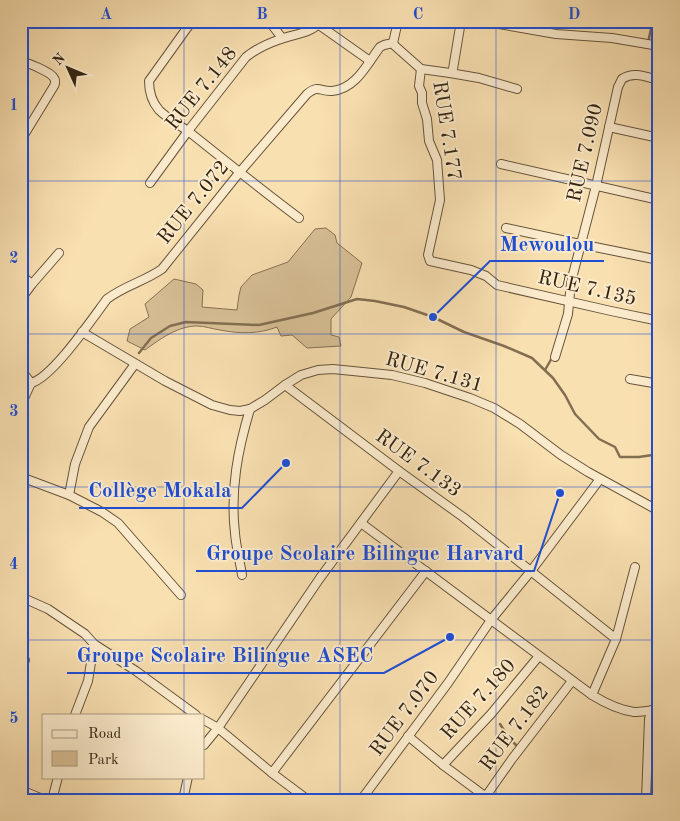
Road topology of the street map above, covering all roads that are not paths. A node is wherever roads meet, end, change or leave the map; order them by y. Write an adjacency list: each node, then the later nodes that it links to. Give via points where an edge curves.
1 (192, 21): 17 (street, via 149,81 158,108)
2 (269, 21): 7 (street)
3 (398, 21): 8 (street)
4 (461, 21): 13 (street)
5 (481, 21): 9 (street)
6 (320, 23): 7 (street, RUE 7.148, via 310,30); 11 (street)
7 (282, 38): 17 (street, RUE 7.148, via 246,57)
8 (393, 43): 11 (street, RUE 7.072, via 380,47); 12 (street)
9 (659, 46)
10 (21, 61): 19 (street, via 50,74 55,82)
11 (370, 61): 21 (street, RUE 7.072, via 360,76 343,89 332,92 312,89)
12 (421, 69): 13 (street); 29 (street, RUE 7.177, via 419,86 429,140 437,160 440,200)
13 (450, 73): 15 (street)
14 (659, 80): 16 (street, RUE 7.090, via 639,75 622,79)
15 (518, 89)
16 (609, 127): 18 (street); 23 (street, RUE 7.090)
17 (188, 131): 21 (street); 22 (street, RUE 7.148)
18 (659, 138)
19 (21, 140)
20 (501, 164): 23 (street)
21 (239, 173): 25 (street); 36 (street, RUE 7.072, via 162,269 107,299)
22 (150, 183)
23 (596, 186): 24 (street); 27 (street, RUE 7.090)
24 (659, 200)
25 (299, 218)
26 (506, 228): 27 (street)
27 (580, 244): 30 (street); 34 (street, RUE 7.090)
28 (59, 253): 32 (street)
29 (428, 258): 34 (street, RUE 7.135, via 479,273 497,285)
30 (659, 260)
31 (21, 275): 32 (street)
32 (32, 284): 33 (street)
33 (21, 299)
34 (569, 302): 35 (street, RUE 7.135); 37 (street, RUE 7.090)
35 (657, 321)
36 (82, 332): 38 (street); 41 (street, RUE 7.072, via 54,367)
37 (555, 357)
38 (135, 364): 45 (street, via 212,405 230,410); 49 (street, via 89,426 75,464)
39 (21, 370): 41 (street)
40 (630, 379): 42 (street)
41 (31, 383): 44 (street)
42 (659, 384)
43 (285, 385): 45 (street, RUE 7.131); 46 (street, RUE 7.133); 48 (street, RUE 7.131, via 302,375 332,368 392,375 425,383 494,408)
44 (21, 405)
45 (250, 409): 55 (street, via 234,484 234,531)
46 (399, 471): 51 (street); 54 (street, RUE 7.133)
47 (21, 477): 49 (street)
48 (600, 479): 50 (street, RUE 7.131); 54 (street, RUE 7.070)
49 (69, 495): 56 (street, via 118,523)
50 (659, 511)
51 (361, 523): 53 (street); 70 (street)
52 (635, 567): 59 (street)
53 (426, 571): 58 (street); 74 (street)
54 (532, 571): 58 (street, RUE 7.070); 59 (street, RUE 7.133)
55 (242, 575)
56 (181, 595)
57 (21, 597): 60 (street, via 48,608)
58 (491, 620): 61 (street); 71 (street, RUE 7.070)
59 (616, 640): 65 (street)
60 (94, 644): 67 (street, via 88,681); 68 (street)
61 (540, 656): 64 (street); 73 (street, RUE 7.180)
62 (25, 660): 63 (street)
63 (21, 669)
64 (572, 681): 65 (street); 78 (street, RUE 7.182, via 512,759)
65 (592, 695): 66 (street, via 635,712)
66 (656, 710): 84 (street, via 649,719)
67 (75, 714)
68 (195, 714)
69 (205, 721): 70 (street)
70 (218, 728): 72 (street); 74 (street)
71 (408, 736): 73 (street); 83 (street, RUE 7.070)
72 (205, 744)
73 (443, 765): 78 (street)
74 (272, 773): 82 (street)
75 (58, 778): 80 (street)
76 (188, 778): 81 (street)
77 (21, 791): 79 (street)
78 (488, 798)
79 (45, 800)
80 (52, 800)
81 (183, 800)
82 (308, 800)
83 (361, 800)
84 (646, 800)

